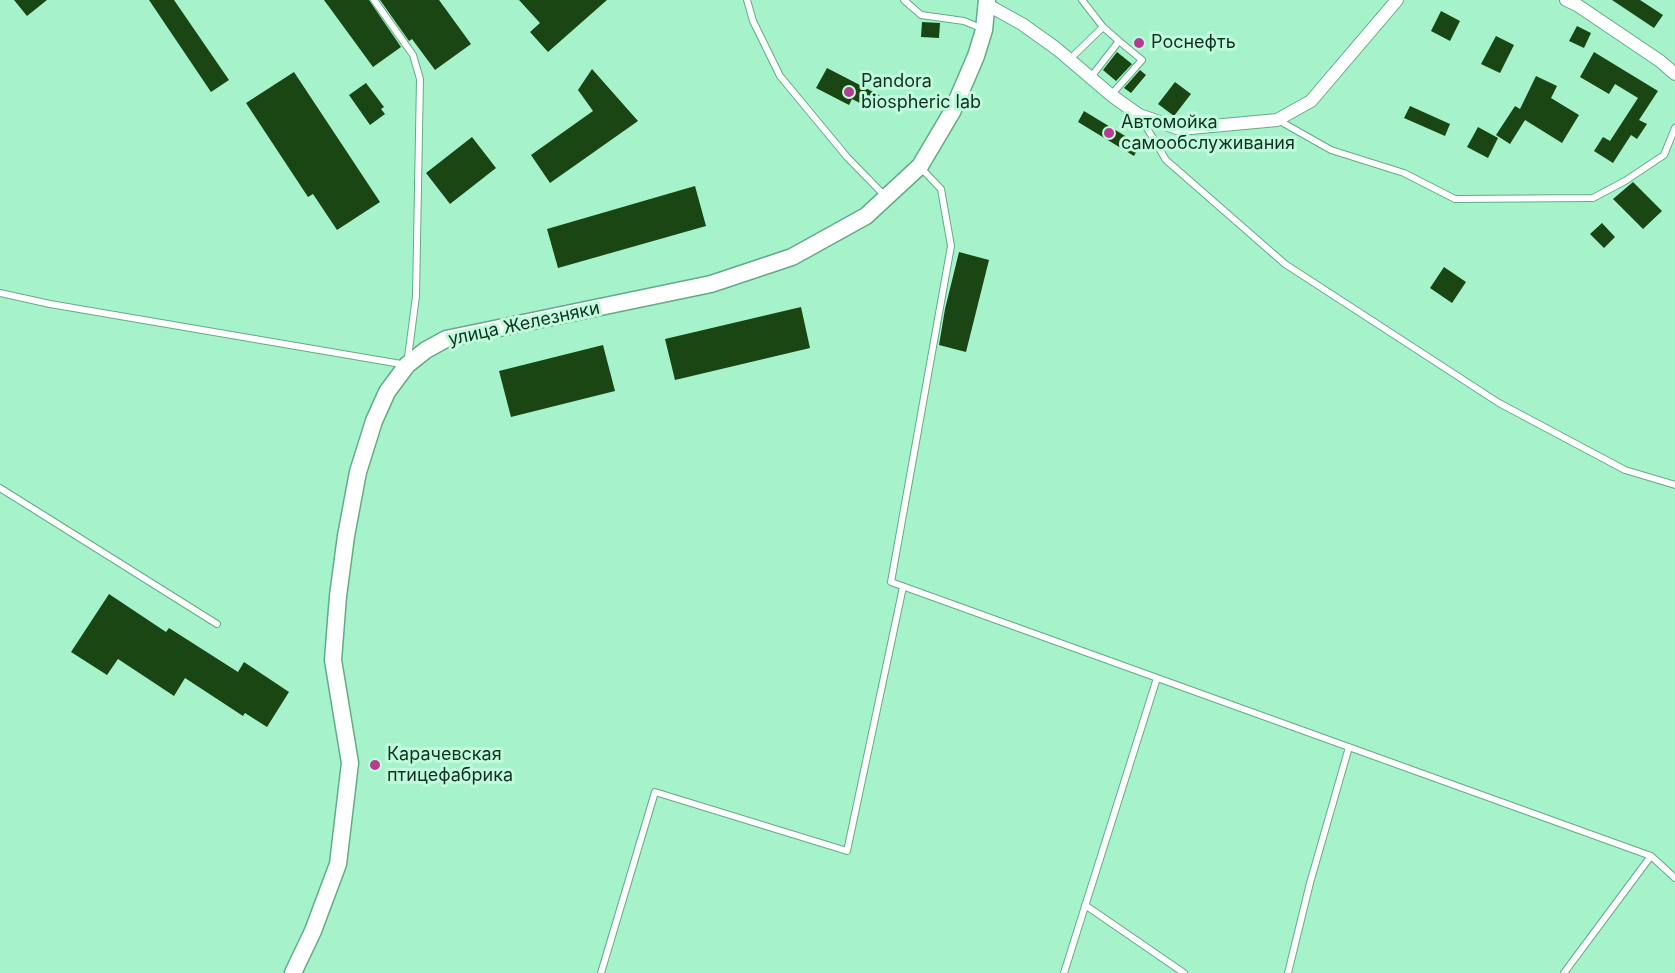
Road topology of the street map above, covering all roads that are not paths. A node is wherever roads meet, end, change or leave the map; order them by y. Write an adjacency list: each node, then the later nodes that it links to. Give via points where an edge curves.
1 (374, 0): 21 (lane, via 413,56 420,80 416,296)
2 (747, 0): 19 (lane, via 780,76)
3 (904, 0): 9 (lane, via 921,15 964,21)
4 (1082, 0): 8 (lane)
5 (1397, 0): 16 (street, via 1311,101)
6 (1566, 0): 12 (street)
7 (986, 2): 9 (street, улица Железняки); 11 (street)
8 (1103, 27): 10 (lane); 11 (lane)
9 (984, 30): 18 (street, улица Железняки, via 952,112)
10 (1119, 41): 13 (lane); 14 (lane, via 1142,60)
11 (1070, 59): 13 (street)
12 (1675, 74)
13 (1091, 77): 14 (street)
14 (1111, 95): 15 (street)
15 (1139, 115): 16 (street, via 1180,129); 22 (lane, via 1166,160 1285,264 1499,403 1625,470)
16 (1277, 120): 17 (lane, via 1331,150 1404,173 1455,199 1593,198 1664,155)
17 (1675, 128)
18 (920, 166): 19 (street, улица Железняки); 24 (lane, via 941,189 951,246 891,582)
19 (886, 198): 21 (street, улица Железняки, via 866,216 792,257 711,284 446,339)
20 (0, 293): 21 (lane)
21 (407, 364): 31 (street, улица Железняки, via 387,392 374,421 358,472 348,525 333,660 350,763 338,864)
22 (1675, 485)
23 (0, 488): 25 (lane)
24 (903, 587): 26 (lane); 32 (lane, via 847,851 655,792)
25 (217, 624)
26 (1157, 678): 27 (lane); 30 (lane)
27 (1349, 747): 28 (lane); 35 (lane)
28 (1651, 856): 29 (lane); 36 (lane)
29 (1675, 878)
30 (1085, 904): 33 (lane); 34 (lane)
31 (293, 973)
32 (601, 973)
33 (1064, 973)
34 (1184, 973)
35 (1288, 973)
36 (1564, 973)

